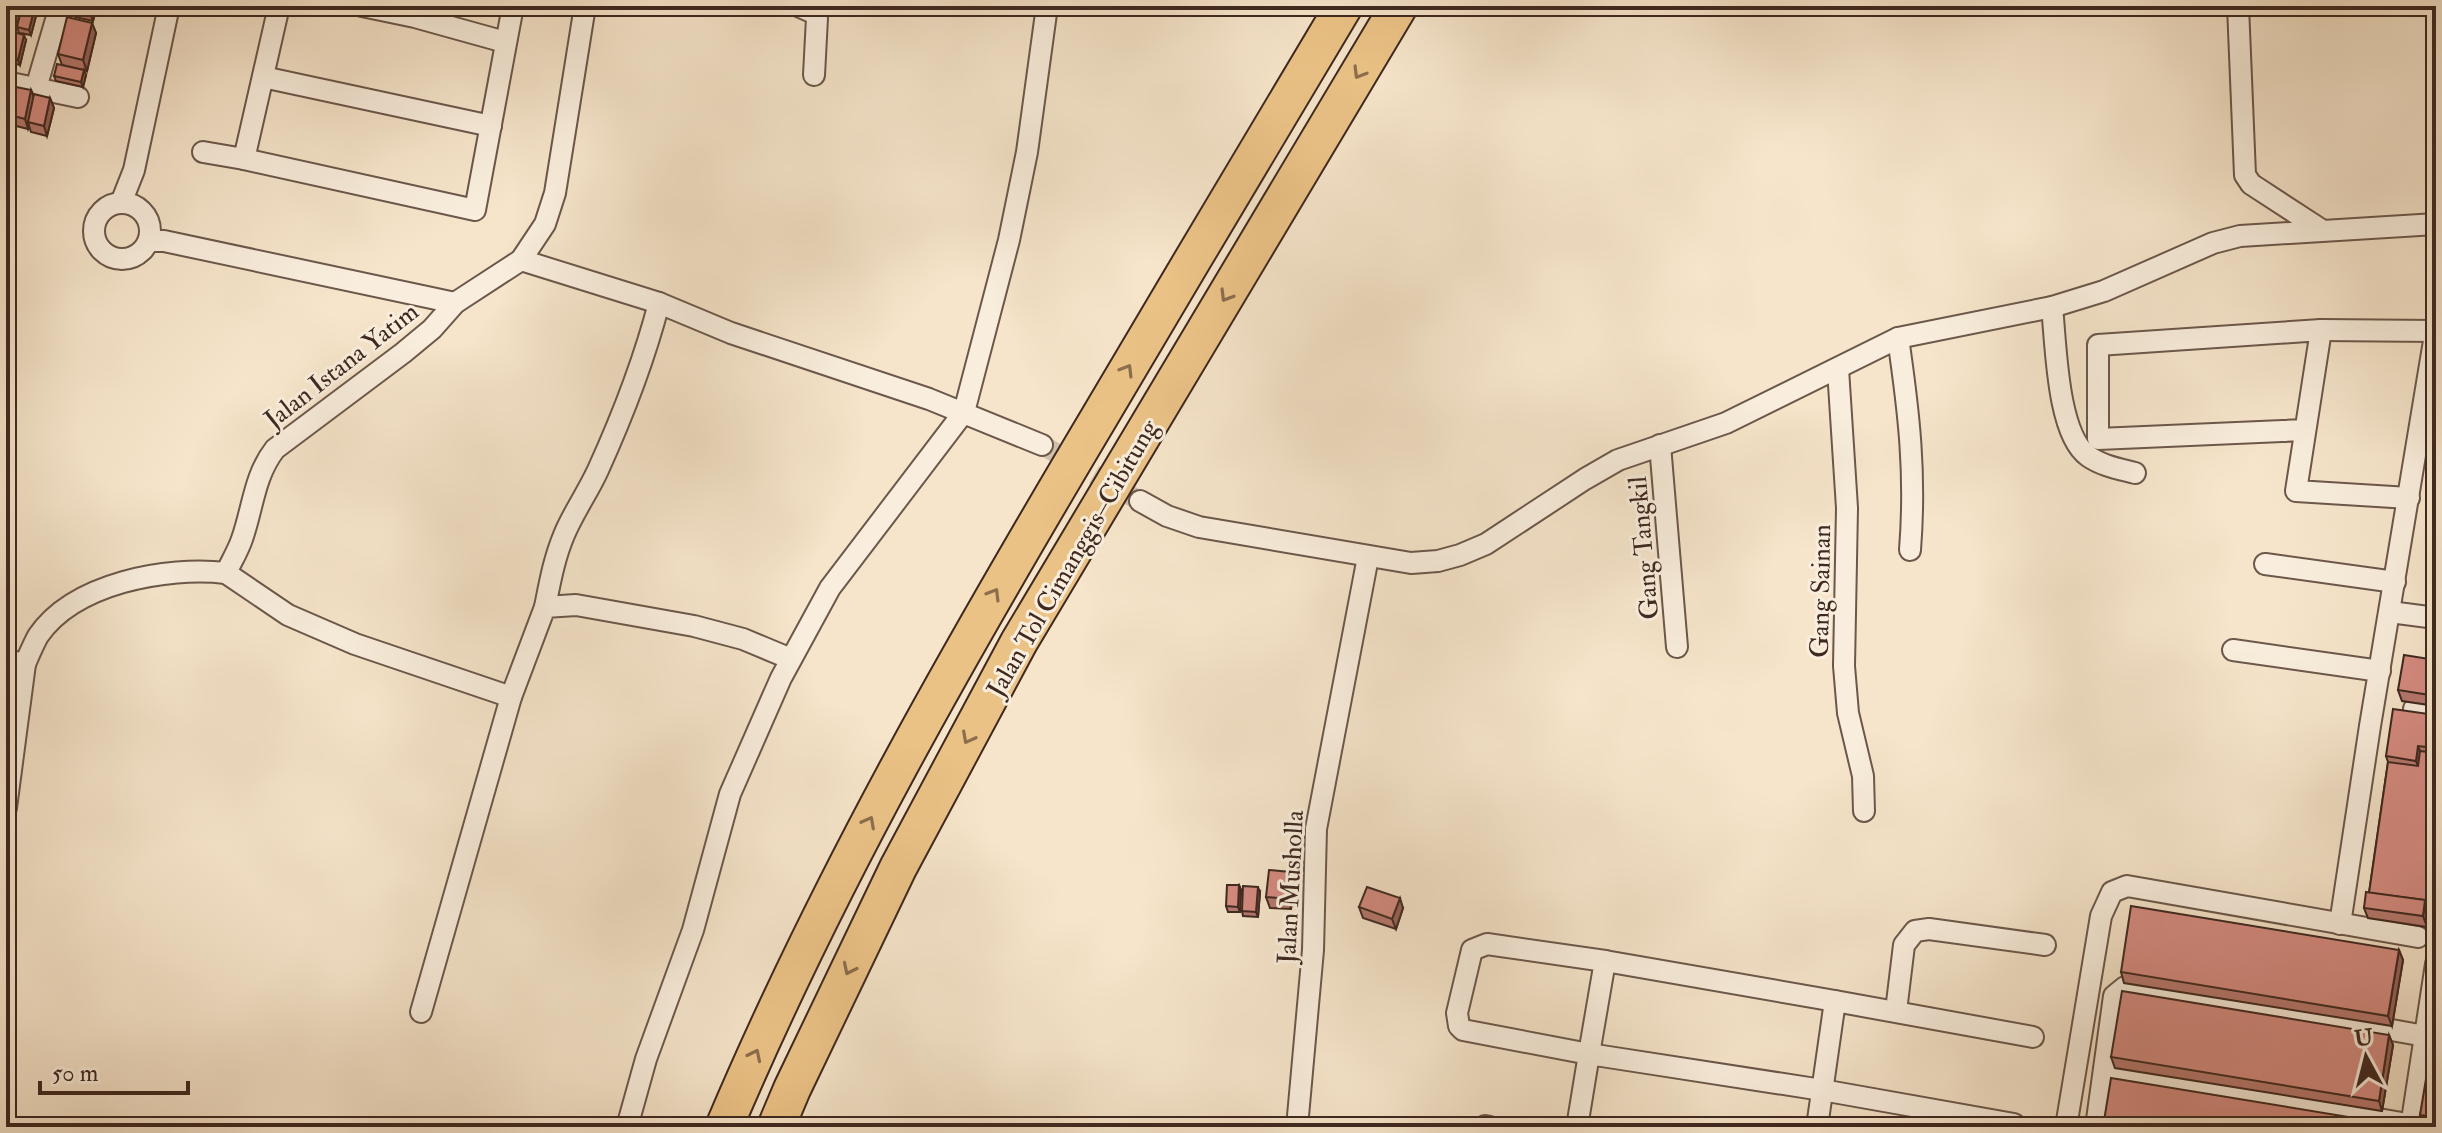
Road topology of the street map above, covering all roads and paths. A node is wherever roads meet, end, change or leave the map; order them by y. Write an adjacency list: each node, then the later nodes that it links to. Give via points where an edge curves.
1 (60, 6): 17 (street)
2 (169, 6): 22 (street, via 134,170)
3 (279, 6): 15 (street)
4 (513, 6): 13 (street)
5 (585, 6): 26 (street, via 555,193 545,224)
6 (798, 6): 14 (street, via 817,18)
7 (1047, 6): 34 (street, via 1027,152)
8 (1344, 6): 75 (highway, Jalan Tol Cimanggis–Cibitung, one-way to 8, via 852,853 978,621)
9 (1399, 6): 76 (highway, Jalan Tol Cimanggis–Cibitung, one-way to 76, via 1019,642 898,868)
10 (2238, 6): 24 (street, via 2245,175)
11 (366, 7): 12 (street)
12 (416, 12): 13 (street)
13 (505, 42): 19 (street)
14 (814, 75)
15 (263, 77): 19 (street); 21 (street)
16 (6, 82): 17 (street)
17 (36, 88): 18 (street)
18 (78, 97)
19 (491, 126): 21 (street, via 475,210)
20 (203, 152): 21 (street)
21 (244, 159)
22 (121, 203): 25 (street, via 132,205 148,220); 25 (street, via 102,212 96,222 103,252 124,259)
23 (2436, 224): 24 (street)
24 (2320, 229): 29 (street, via 2213,243 2104,291)
25 (149, 241): 27 (street)
26 (521, 260): 27 (street, Jalan Istana Yatim); 28 (street)
27 (455, 303): 44 (street, Jalan Istana Yatim, via 403,353 275,449)
28 (659, 303): 34 (street, via 731,333); 46 (street, via 624,411 565,532)
29 (2052, 307): 32 (street); 38 (street, via 2070,429 2086,455)
30 (2321, 330): 31 (street); 35 (street); 35 (street, via 2098,345 2098,439)
31 (2436, 330): 39 (street)
32 (1898, 338): 33 (street); 41 (street, via 1913,470)
33 (1838, 369): 37 (street, via 1726,423); 58 (street, Gang Sainan, via 1847,508 1844,666)
34 (964, 412): 36 (street); 51 (street, via 830,588)
35 (2305, 430): 39 (street, via 2296,491)
36 (1042, 445)
37 (1660, 445): 42 (street, via 1607,466 1486,544 1460,555 1411,563); 49 (street, Gang Tangkil)
38 (2135, 473)
39 (2409, 498): 45 (street)
40 (1140, 501): 42 (street, via 1199,527)
41 (1910, 550)
42 (1368, 557): 77 (street, Jalan Musholla, via 1316,829 1312,964)
43 (2265, 564): 45 (street)
44 (226, 573): 52 (street, via 201,570 145,577 76,602); 54 (street, via 288,615 355,644)
45 (2395, 582): 47 (street)
46 (545, 607): 51 (street, via 576,605 694,626); 54 (street)
47 (2390, 612): 48 (street); 53 (street)
48 (2436, 618)
49 (1677, 647)
50 (2233, 650): 53 (street)
51 (791, 659): 74 (street, via 730,794 693,930)
52 (15, 662): 57 (street)
53 (2380, 671): 59 (street)
54 (511, 697): 66 (street)
55 (2414, 709): 56 (street)
56 (2436, 713)
57 (6, 808)
58 (1864, 811)
59 (2340, 924): 60 (street); 80 (street, via 2127,886 2112,892 2101,916)
60 (2418, 937)
61 (2045, 945): 65 (street, via 1915,931 1904,945)
62 (1605, 961): 64 (street); 69 (street); 69 (street, via 1479,945 1472,950 1457,1013 1463,1030)
63 (2436, 964): 68 (street)
64 (1835, 1001): 65 (street); 71 (street)
65 (1896, 1011): 67 (street)
66 (421, 1012)
67 (2033, 1037)
68 (2430, 1037): 70 (street, via 2125,987 2114,996); 73 (street)
69 (1589, 1054): 71 (street); 78 (street)
70 (2105, 1072): 73 (street); 81 (street)
71 (1822, 1090): 72 (street); 79 (street)
72 (2014, 1124)
73 (2416, 1126)
74 (627, 1127)
75 (724, 1127)
76 (776, 1127)
77 (1297, 1127)
78 (1577, 1127)
79 (1817, 1127)
80 (2066, 1127)
81 (2096, 1127)

